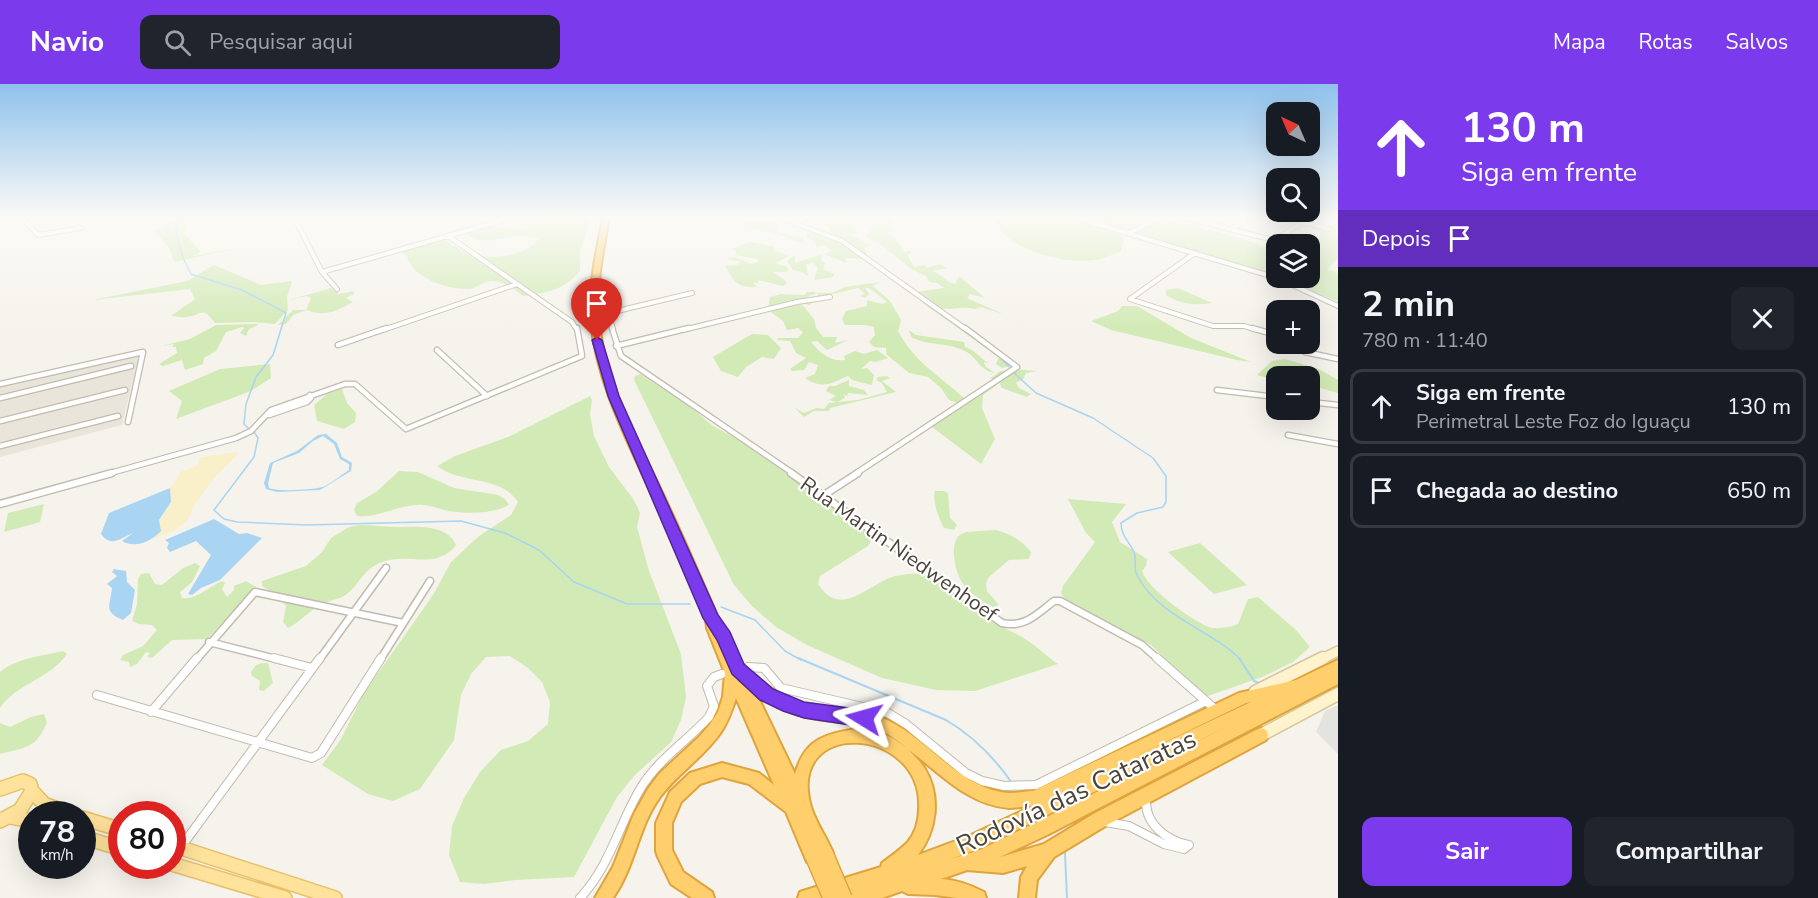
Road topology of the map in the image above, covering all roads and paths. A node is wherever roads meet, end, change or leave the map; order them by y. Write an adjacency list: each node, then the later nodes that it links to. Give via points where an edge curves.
1 (313, 255): 8 (street)
2 (382, 255): 8 (street)
3 (475, 255): 9 (street)
4 (601, 255): 45 (highway, via 594,301 597,340 614,396)
5 (862, 255): 35 (street, via 1017,367)
6 (1192, 255): 14 (street, via 1130,299 1213,326)
7 (1202, 255): 13 (street, via 1277,278)
8 (322, 272): 10 (street)
9 (517, 284): 15 (street); 24 (street, via 577,327 582,356)
10 (337, 289)
11 (692, 293): 16 (street, via 609,313)
12 (830, 297): 16 (street)
13 (1338, 306)
14 (1266, 332)
15 (338, 345)
16 (616, 346): 35 (street, Rua Martin Niedwenhoef, via 627,361)
17 (437, 350): 24 (street)
18 (1314, 354): 19 (street)
19 (1338, 359)
20 (131, 366): 26 (street)
21 (0, 384): 31 (street, via 143,352)
22 (125, 390): 30 (street)
23 (1217, 390): 25 (street)
24 (487, 396): 36 (street, via 406,429 355,384 345,384 268,415 251,431 236,438)
25 (1266, 397)
26 (0, 398)
27 (1320, 403): 28 (street)
28 (1338, 405)
29 (118, 416): 34 (street)
30 (0, 421)
31 (128, 422)
32 (1288, 435): 33 (street)
33 (1338, 444)
34 (0, 446)
35 (824, 495): 51 (street, Rua Martin Niedwenhoef, via 1002,622 1022,625 1054,601 1060,601 1142,645)
36 (0, 504)
37 (386, 568): 39 (street)
38 (430, 581): 40 (street)
39 (354, 612): 40 (street); 41 (street, via 255,592); 44 (street)
40 (403, 623): 55 (street, via 317,757)
41 (209, 642): 44 (street); 52 (street)
42 (1338, 651): 50 (street)
43 (1338, 666): 47 (highway, Rodovía das Cataratas)
44 (312, 668): 55 (street)
45 (735, 670): 51 (highway, via 789,706 864,718 887,727 964,784 986,794 1022,801); 60 (highway); 74 (street, via 714,677 707,686 714,706 711,714 649,777 605,868); 75 (highway, via 723,719 709,739 666,777 652,795 619,872)
46 (1338, 677): 54 (highway, Rodovía das Cataratas)
47 (1299, 685): 50 (highway); 70 (highway, Rodovía das Cataratas, via 972,843)
48 (1338, 694): 53 (street)
49 (97, 695): 52 (street)
50 (1245, 697): 51 (highway)
51 (1211, 706)
52 (150, 712): 55 (street)
53 (1261, 735): 54 (highway); 58 (highway)
54 (1214, 740): 68 (highway, Rodovía das Cataratas, via 1042,828)
55 (258, 742): 64 (street)
56 (2, 787): 57 (main road, via 23,781 30,784)
57 (32, 791): 59 (main road); 61 (main road, via 24,806)
58 (1147, 795): 63 (highway); 63 (street, via 1144,807 1151,823 1173,840 1190,845 1184,849 1164,844 1129,826)
59 (37, 801)
60 (799, 812): 67 (highway); 70 (highway, via 806,764 826,742 849,735 866,736 906,757 926,787 928,821 900,862); 76 (highway, via 765,783 735,771 705,774 680,790 665,817 664,849 680,881)
61 (3, 820): 62 (main road)
62 (18, 821)
63 (1093, 823): 66 (highway)
64 (186, 835)
65 (186, 850): 73 (main road)
66 (1048, 851): 68 (highway, via 1003,865); 82 (highway, via 1029,877)
67 (819, 854): 78 (highway, bridge); 79 (highway, bridge)
68 (964, 863): 71 (highway, Rodovía das Cataratas)
69 (186, 868): 72 (main road)
70 (872, 878): 77 (highway, Rodovía das Cataratas)
71 (892, 887): 80 (highway, Rodovía das Cataratas); 81 (highway, via 940,885)
72 (285, 898)
73 (334, 898)
74 (580, 898)
75 (603, 898)
76 (706, 898)
77 (806, 898)
78 (831, 898)
79 (844, 898)
80 (856, 898)
81 (978, 898)
82 (1027, 898)

